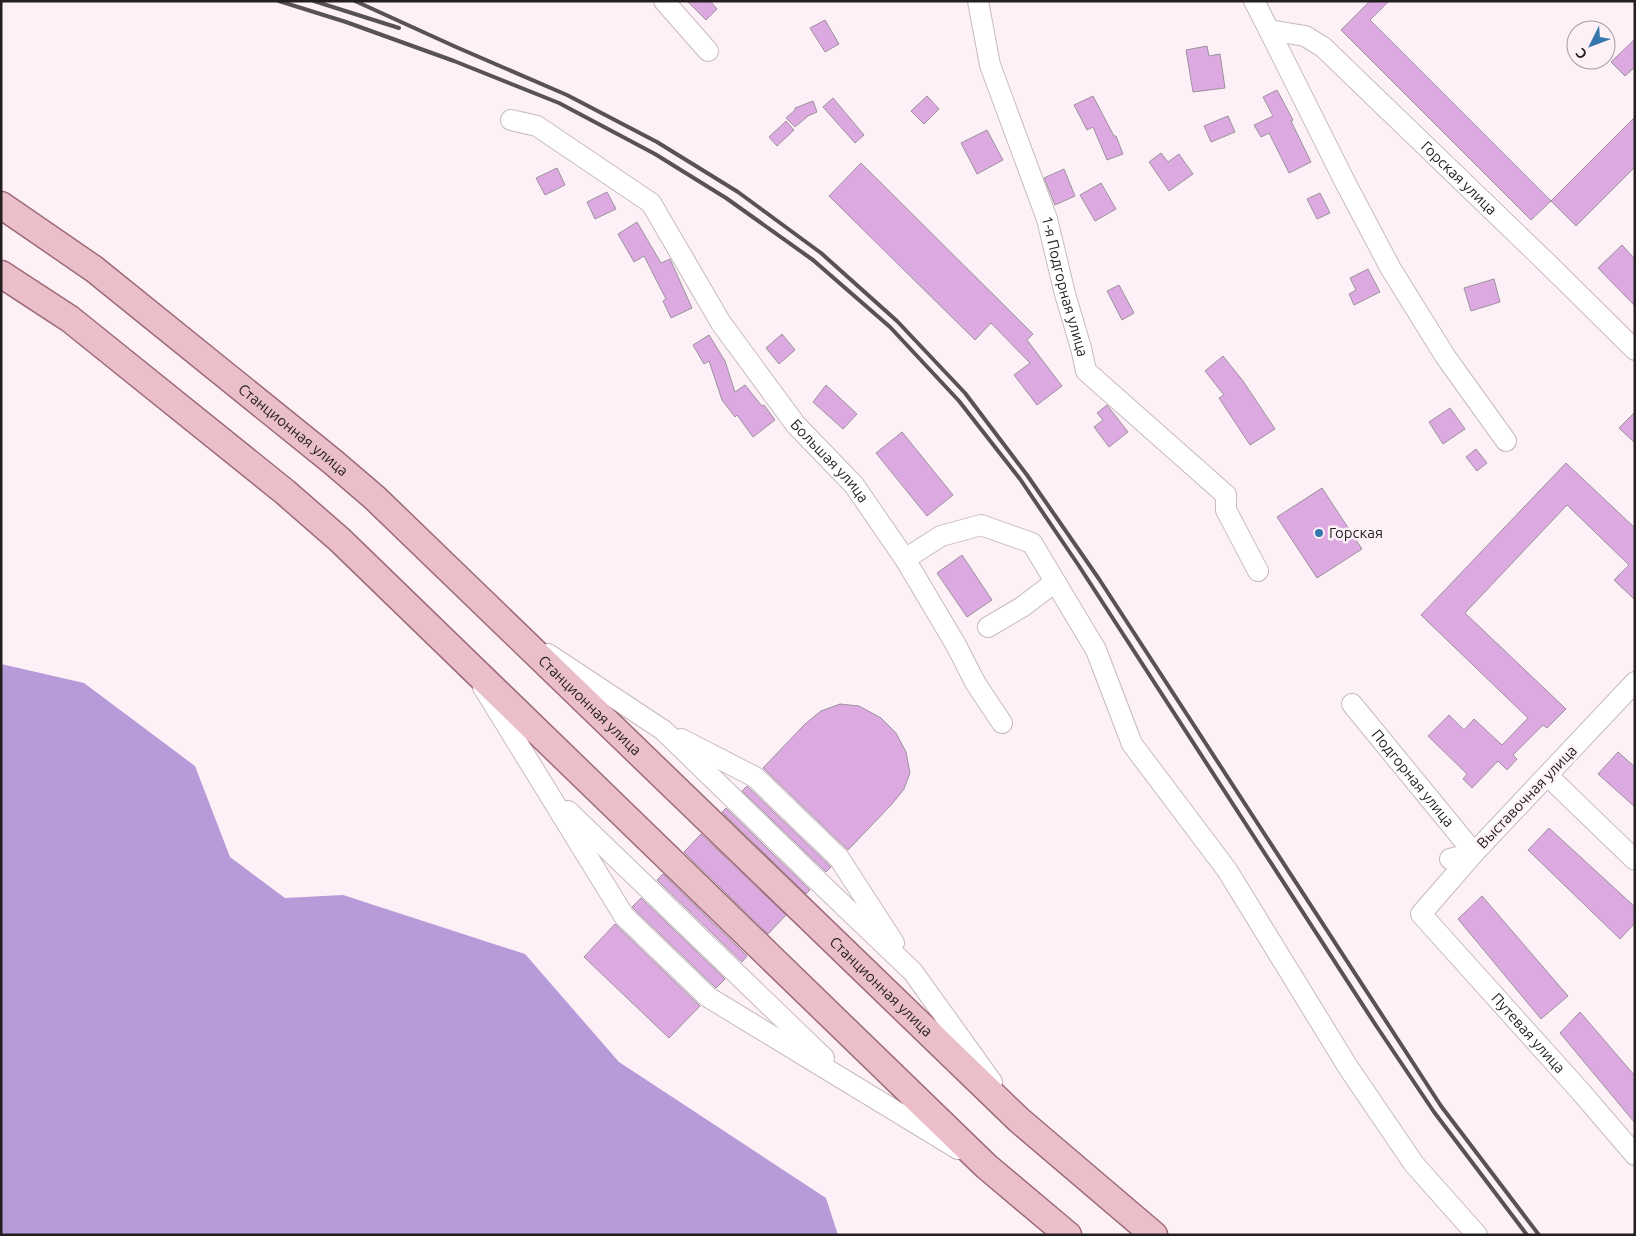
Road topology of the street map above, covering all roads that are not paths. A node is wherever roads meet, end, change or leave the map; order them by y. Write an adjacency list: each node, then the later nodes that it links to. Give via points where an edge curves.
1 (664, 1): 5 (street)
2 (978, 1): 12 (street, 1-я Подгорная улица, via 990,65 1047,219 1086,371 1226,495 1226,510)
3 (1254, 1): 4 (street)
4 (1269, 30): 9 (street, Горская улица, via 1305,36 1323,47); 10 (street, via 1392,269 1445,356)
5 (708, 51)
6 (511, 120): 11 (street, Большая улица, via 537,126 651,203 720,322 796,425 854,485)
7 (1, 205): 14 (main road, Станционная улица, via 94,269 333,462 375,498)
8 (1, 274): 16 (main road, via 70,319 285,492 340,540)
9 (1635, 350)
10 (1506, 441)
11 (905, 559): 13 (street, via 941,536 982,525 1032,543); 19 (street, Большая улица, via 976,684)
12 (1258, 571)
13 (1056, 582): 15 (street); 34 (street, via 1096,650 1132,744 1226,870 1348,1067 1414,1164)
14 (506, 625): 20 (street); 29 (main road, Станционная улица)
15 (988, 627)
16 (470, 666): 22 (street); 31 (main road)
17 (1635, 682): 21 (street, Выставочная улица)
18 (1352, 704): 23 (street, Подгорная улица)
19 (1002, 723)
20 (662, 730): 27 (street); 27 (street, via 755,777 839,858)
21 (1548, 776): 23 (street, Выставочная улица); 25 (street)
22 (547, 791): 28 (street); 28 (street, via 624,916 708,997)
23 (1474, 853): 24 (street); 26 (street, Выставочная улица)
24 (1450, 859)
25 (1635, 860)
26 (1420, 914): 30 (street, Путевая улица)
27 (913, 972): 29 (street)
28 (850, 1084): 31 (street)
29 (1019, 1120): 33 (main road, Станционная улица)
30 (1635, 1156)
31 (986, 1166): 32 (main road)
32 (1068, 1235)
33 (1154, 1235)
34 (1477, 1235)

